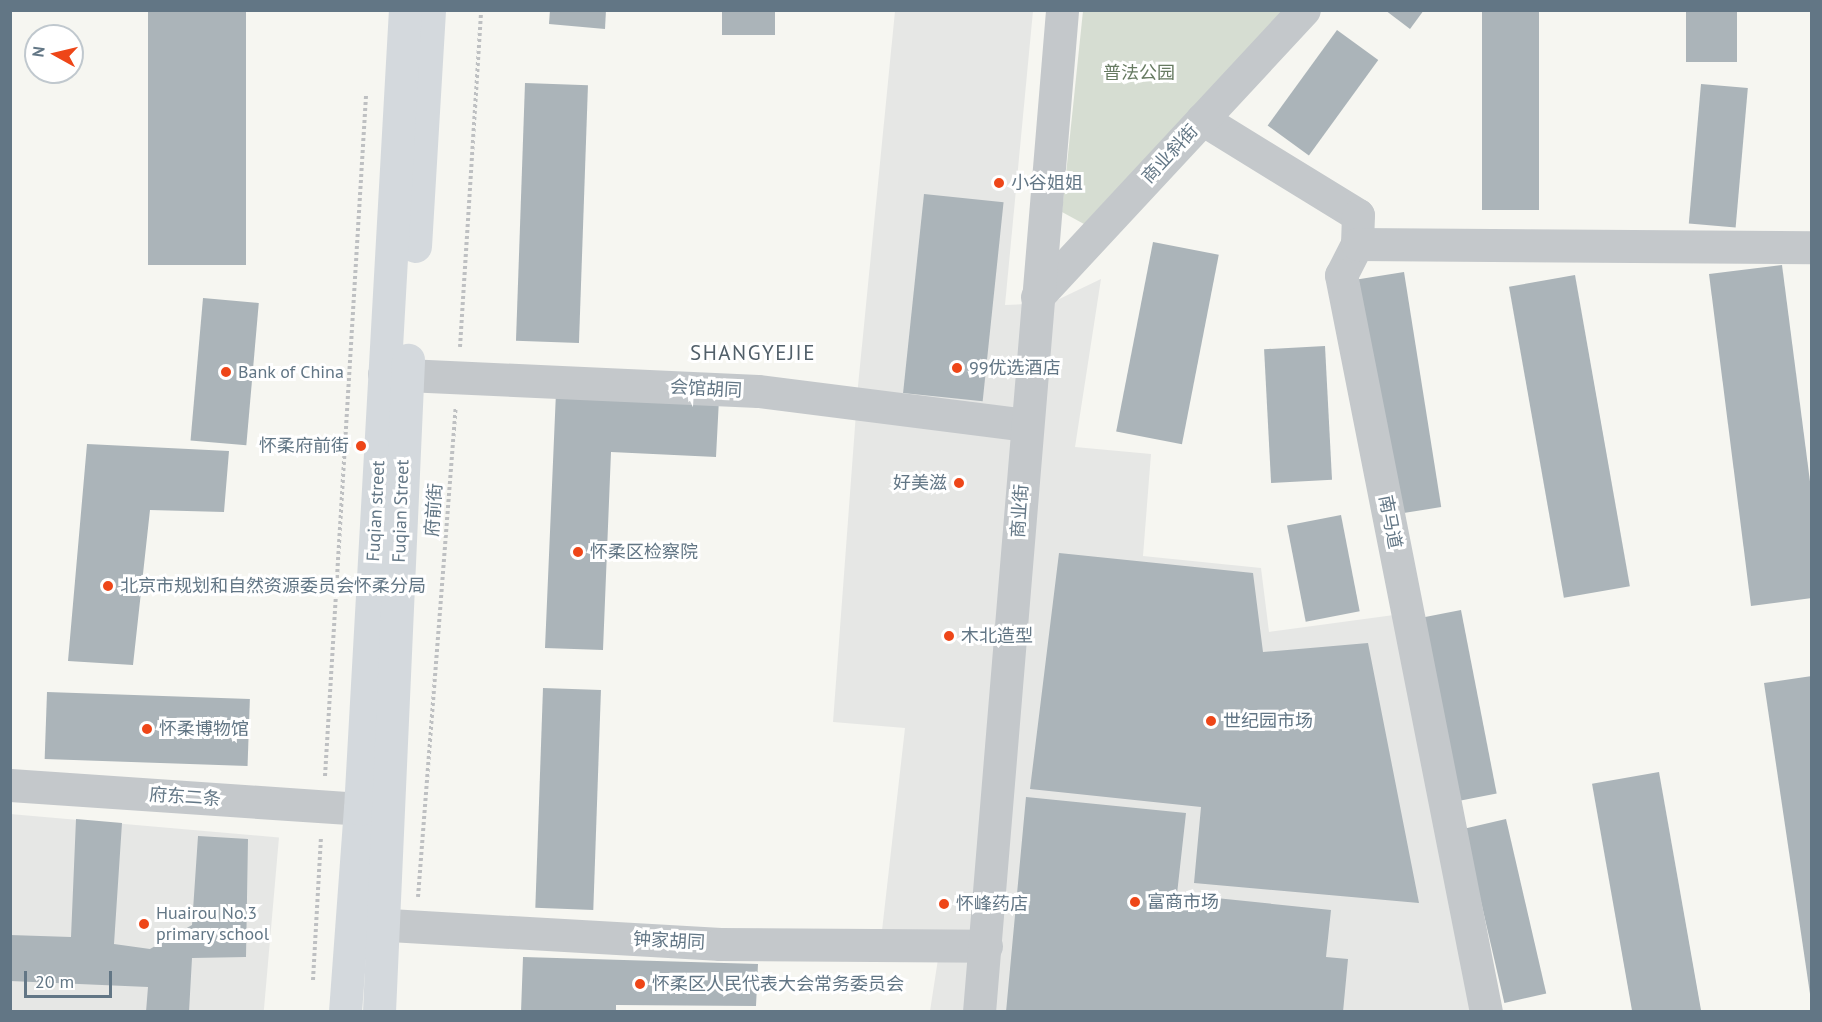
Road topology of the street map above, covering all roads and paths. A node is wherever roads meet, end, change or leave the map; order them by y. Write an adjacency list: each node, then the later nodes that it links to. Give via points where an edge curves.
1 (405, 10): 11 (main road, Fuqian street)
2 (429, 10): 11 (main road, Fuqian Street)
3 (481, 10): 12 (path, 府前街)
4 (1062, 10): 10 (street, 商业街)
5 (1304, 10): 7 (street, 商业斜街)
6 (366, 94): 15 (path)
7 (1202, 119): 8 (street, 南马道, via 1358,215); 10 (street, 商业斜街)
8 (1357, 244): 9 (street); 24 (street, 南马道, via 1341,275)
9 (1812, 247)
10 (1037, 297): 13 (street, 商业街)
11 (396, 374): 12 (street, 会馆胡同); 16 (main road, Fuqian street); 18 (main road, Fuqian Street)
12 (458, 376): 13 (street, 会馆胡同, via 758,391); 18 (path, 府前街)
13 (1026, 425): 19 (street, 商业街)
14 (10, 785): 15 (street, 府东二条)
15 (323, 806): 16 (street, 府东二条); 20 (path)
16 (360, 809): 17 (main road, Fuqian street)
17 (352, 923): 18 (street, 钟家胡同); 21 (main road, Fuqian street)
18 (401, 926): 19 (street, 钟家胡同, via 720,944); 22 (main road, Fuqian Street)
19 (986, 946): 23 (street, 商业街)
20 (313, 990)
21 (345, 1011)
22 (379, 1011)
23 (979, 1011)
24 (1486, 1011)

